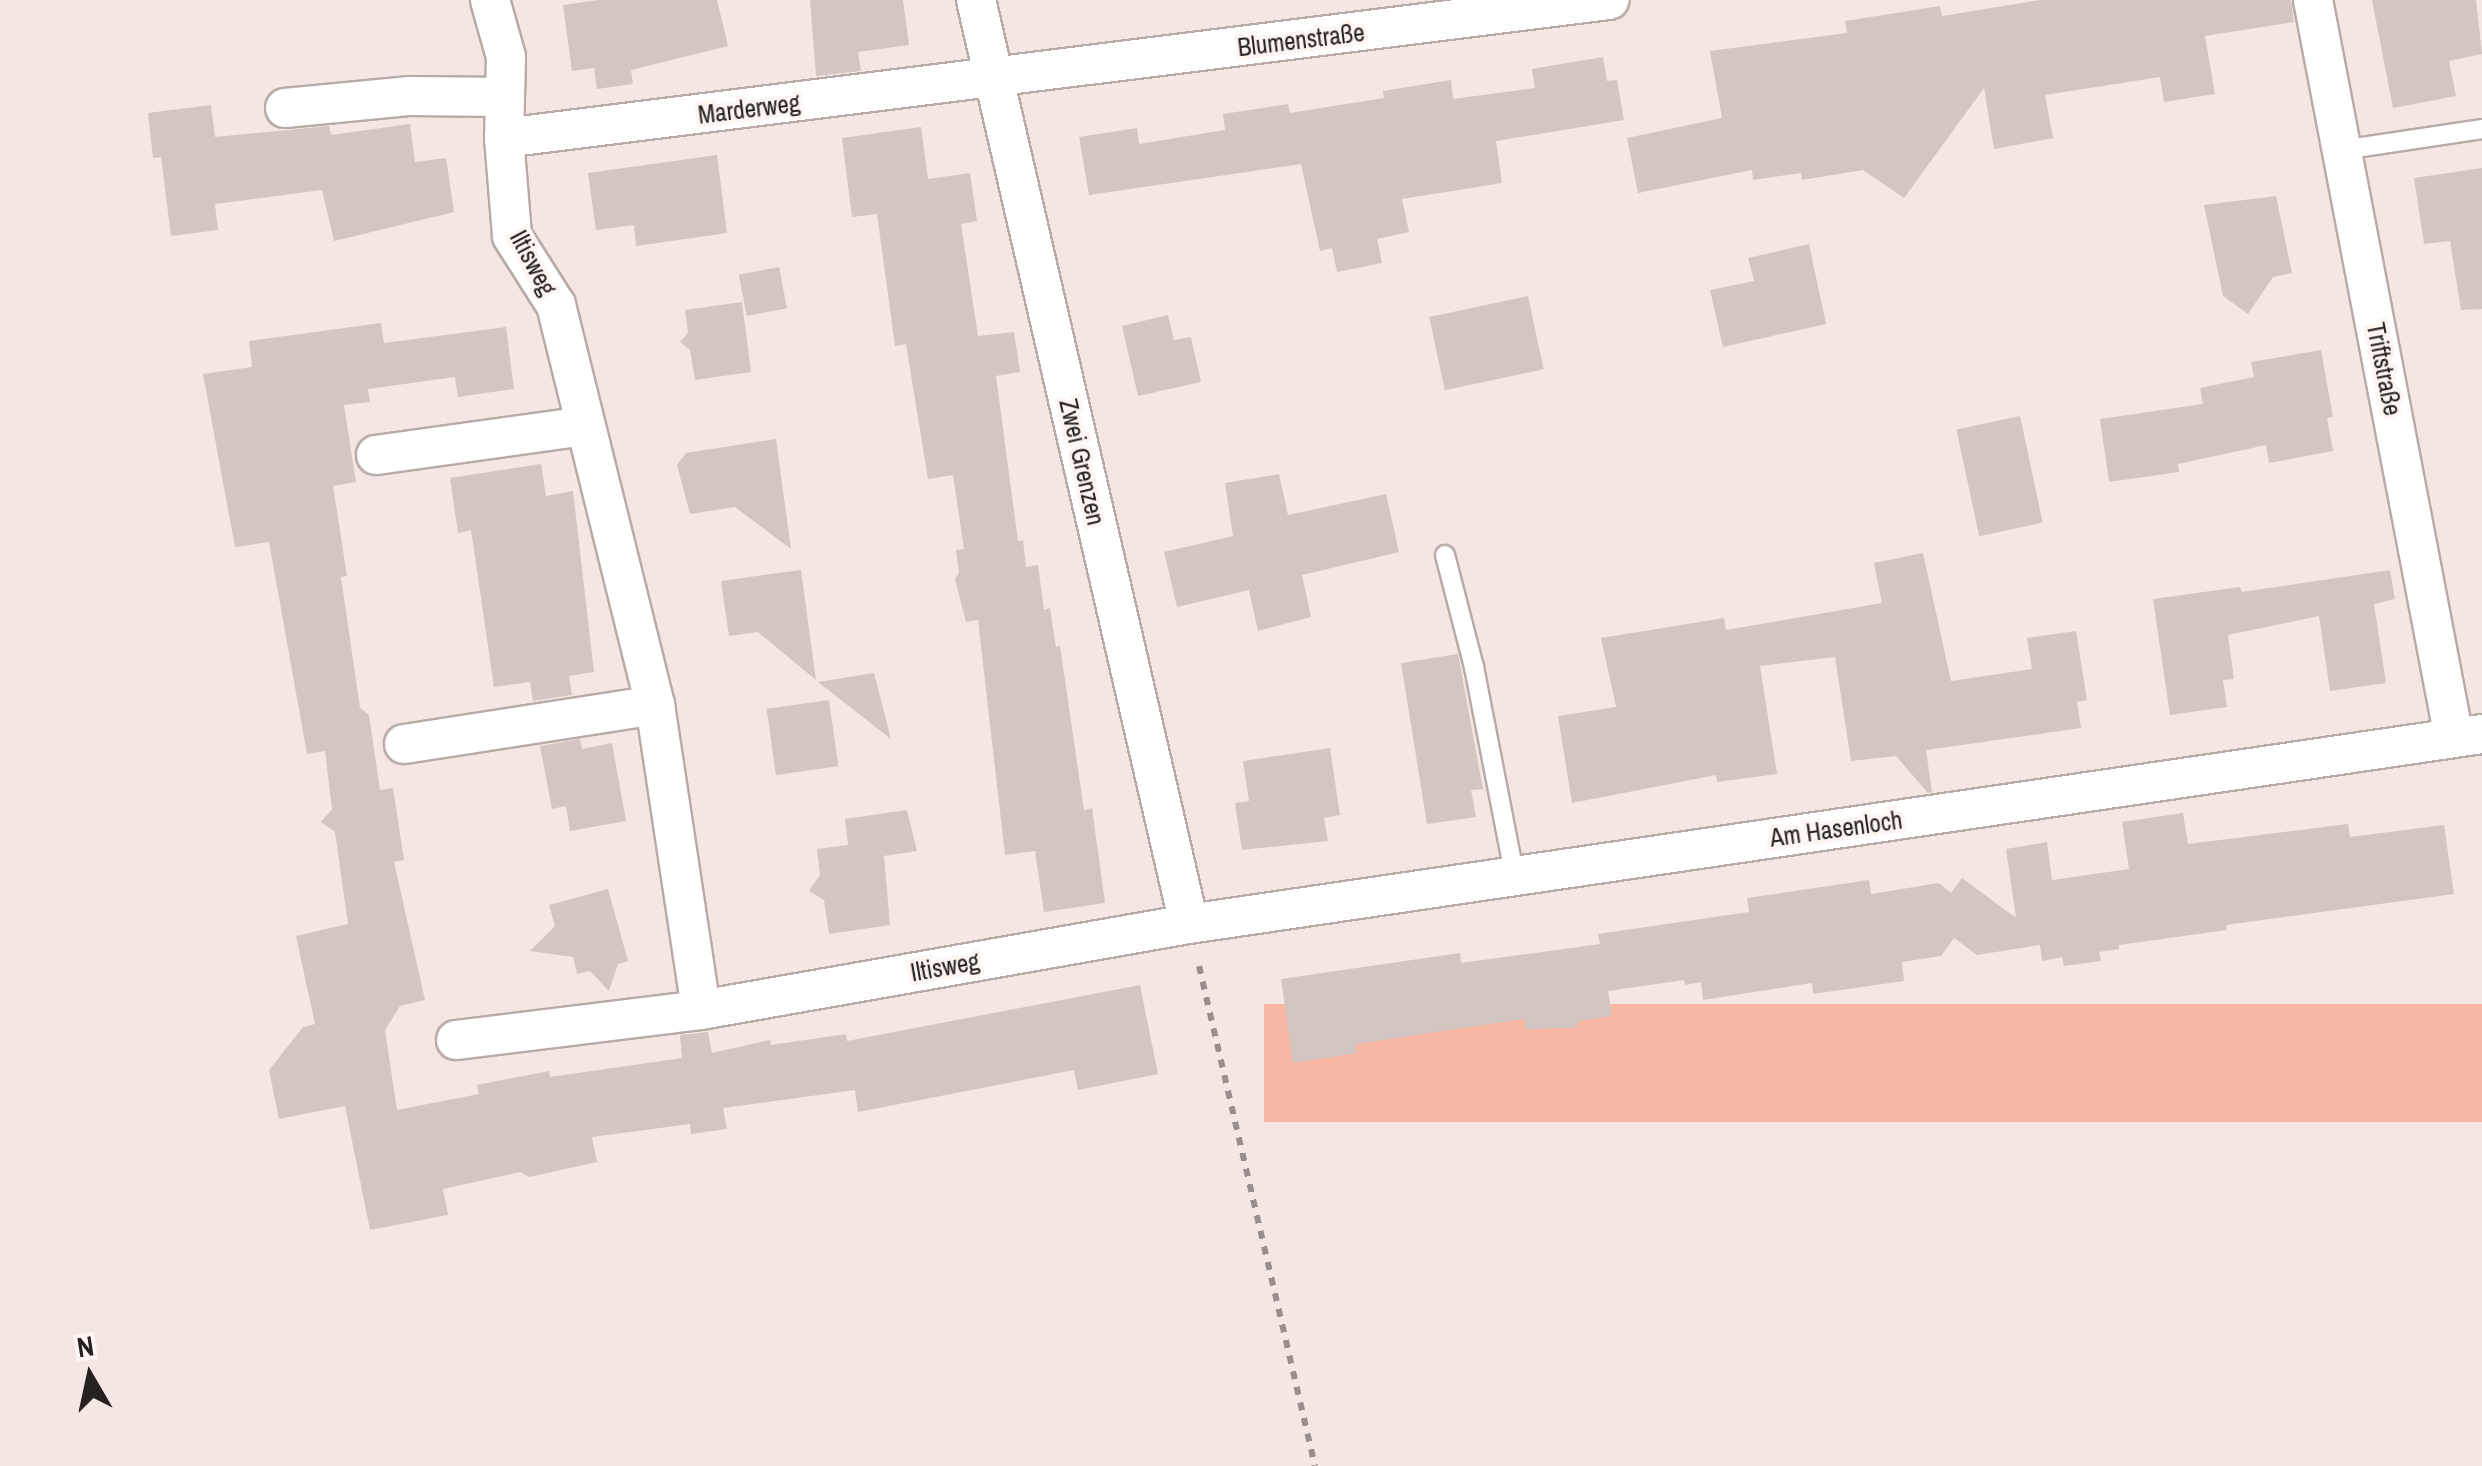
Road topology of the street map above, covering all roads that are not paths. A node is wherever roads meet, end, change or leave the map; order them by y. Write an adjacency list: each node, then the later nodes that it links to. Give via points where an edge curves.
1 (490, 0): 6 (street, Iltisweg, via 506,57)
2 (976, 0): 5 (street, Zwei Grenzen)
3 (1608, 0): 5 (street, Blumenstraße)
4 (2312, 0): 10 (street, Triftstraße)
5 (994, 80): 9 (street, Marderweg); 18 (street, Zwei Grenzen)
6 (505, 97): 7 (street, via 410,96); 9 (street, Iltisweg)
7 (284, 108)
8 (2482, 130): 10 (lane)
9 (504, 138): 11 (street, Iltisweg, via 512,236 556,306)
10 (2342, 150): 15 (street, Triftstraße)
11 (584, 426): 12 (street); 14 (street, Iltisweg)
12 (376, 455)
13 (1445, 555): 17 (lane)
14 (654, 705): 16 (street); 19 (street, Iltisweg)
15 (2468, 736): 17 (street, Am Hasenloch)
16 (404, 744)
17 (1516, 877): 18 (street, Am Hasenloch)
18 (1189, 924): 19 (street, Iltisweg)
19 (701, 1010): 20 (street, Iltisweg)
20 (456, 1040)

